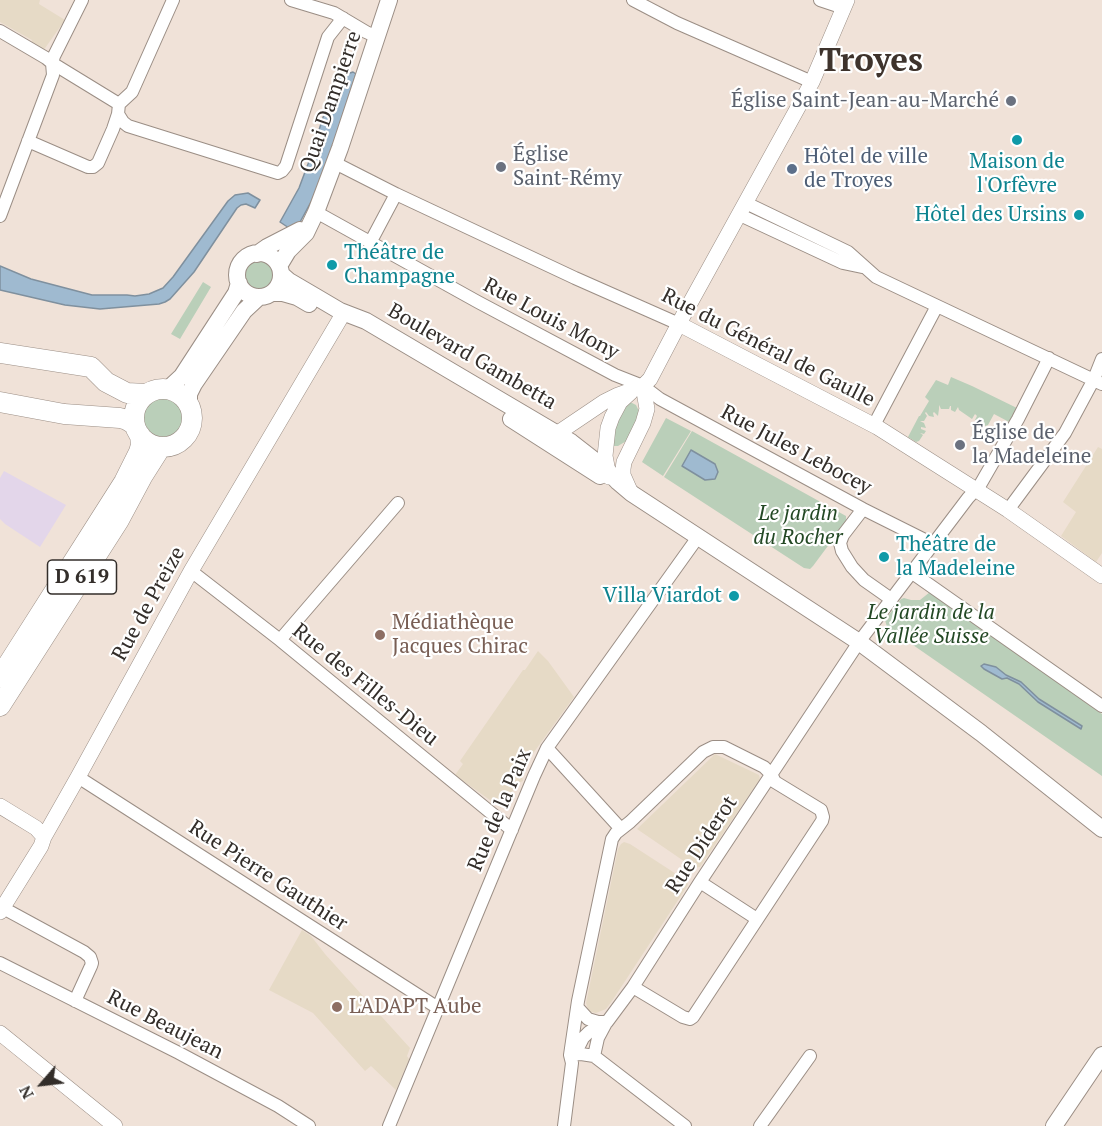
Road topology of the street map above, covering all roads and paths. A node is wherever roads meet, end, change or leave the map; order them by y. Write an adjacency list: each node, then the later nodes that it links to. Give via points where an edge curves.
1 (82, 0): 11 (street)
2 (173, 0): 13 (street, via 132,92)
3 (291, 0): 8 (street)
4 (389, 0): 10 (main road, Quai Dampierre)
5 (633, 0): 12 (street)
6 (820, 0): 7 (street)
7 (846, 4): 12 (street)
8 (343, 18): 10 (street); 13 (street, via 328,37 286,166 278,173 128,126)
9 (0, 31): 11 (street)
10 (377, 37): 15 (main road, Quai Dampierre)
11 (52, 63): 13 (street); 14 (street, via 53,75)
12 (812, 82): 17 (street)
13 (118, 109): 14 (street, via 113,129 93,167)
14 (28, 141): 19 (street)
15 (334, 163): 16 (street, Rue du Général de Gaulle); 18 (main road, Quai Dampierre)
16 (396, 194): 20 (street); 27 (street, Rue du Général de Gaulle)
17 (743, 209): 25 (street, via 843,263 863,267); 27 (street)
18 (314, 214): 20 (street, Rue Louis Mony); 21 (main road, via 301,230); 22 (main road, Quai Dampierre, via 306,233 288,251)
19 (0, 216)
20 (370, 243): 33 (street, Rue Louis Mony)
21 (257, 254): 22 (main road, via 268,255); 23 (main road, via 240,264)
22 (280, 270): 24 (main road, via 279,284); 39 (main road, Boulevard Gambetta, via 289,281 340,311 366,321)
23 (239, 283): 24 (main road, via 248,294); 32 (main road, via 182,376)
24 (266, 295): 26 (main road, Boulevard Gambetta, via 283,293 297,297); 36 (main road, via 244,311 194,384)
25 (937, 306): 29 (street); 37 (street)
26 (340, 319): 42 (main road, Boulevard Gambetta); 51 (street, Rue de Preize)
27 (679, 324): 33 (street, via 650,379); 37 (street, Rue du Général de Gaulle)
28 (0, 353): 34 (main road, via 91,368 127,393)
29 (1049, 358): 31 (street); 44 (street, Rue Diderot)
30 (1102, 359): 31 (street)
31 (1098, 381): 48 (street)
32 (168, 389): 34 (main road); 36 (main road)
33 (637, 389): 39 (street, via 603,402); 40 (street, via 647,409); 43 (street, via 620,402 612,417); 47 (street, Rue Jules Lebocey)
34 (146, 394): 38 (main road, via 136,408)
35 (0, 402): 38 (main road, via 64,414 120,418)
36 (189, 404): 41 (main road, via 192,421 185,437)
37 (874, 425): 44 (street, Rue du Général de Gaulle)
38 (138, 430): 41 (main road, via 146,441); 57 (main road, D 619, via 141,445 124,482)
39 (558, 433): 43 (main road, Boulevard Gambetta)
40 (632, 444): 43 (street); 45 (street, via 623,469)
41 (161, 447): 58 (main road, D 619)
42 (563, 452): 43 (main road, Boulevard Gambetta); 43 (street)
43 (603, 466): 45 (main road, Boulevard Gambetta)
44 (976, 489): 48 (street, Rue du Général de Gaulle); 50 (street, Rue Diderot)
45 (631, 493): 49 (main road, Boulevard Gambetta)
46 (398, 503): 55 (street)
47 (863, 509): 50 (street, Rue Jules Lebocey); 54 (street, via 843,535 842,551 858,574)
48 (1008, 510): 53 (street, Rue du Général de Gaulle)
49 (698, 537): 56 (main road, Boulevard Gambetta); 60 (street, Rue de la Paix)
50 (933, 544): 52 (street, Rue Diderot)
51 (191, 571): 55 (street, Rue des Filles-Dieu); 62 (street, Rue de Preize)
52 (911, 572): 54 (street, Rue Diderot); 59 (street)
53 (1102, 576)
54 (891, 599): 56 (street, Rue Diderot)
55 (280, 640): 66 (street, Rue des Filles-Dieu)
56 (859, 642): 61 (street, Rue Diderot); 65 (main road, Boulevard Gambetta)
57 (0, 677)
58 (0, 706)
59 (1102, 706)
60 (547, 748): 64 (street); 66 (street, Rue de la Paix)
61 (771, 774): 64 (street, via 724,747 713,747); 68 (street, Rue Diderot); 70 (street, via 775,782 821,810 823,817)
62 (78, 777): 67 (street, Rue de Preize); 74 (street, Rue Pierre Gauthier)
63 (0, 806): 67 (street)
64 (621, 829): 75 (street, via 612,839)
65 (1102, 829)
66 (512, 830): 74 (street, Rue de la Paix)
67 (44, 837): 69 (street, Rue de Preize)
68 (700, 882): 70 (street); 72 (street, Rue Diderot)
69 (1, 910): 73 (street, via 90,957 91,966)
70 (757, 919): 72 (street, via 690,1019)
71 (0, 963): 73 (street, Rue Beaujean)
72 (633, 987): 76 (street, Rue Diderot)
73 (75, 1001): 83 (street, Rue Beaujean, via 179,1053)
74 (438, 1008): 84 (street, Rue de la Paix)
75 (578, 1008): 76 (street, via 588,1019); 81 (street)
76 (607, 1022): 79 (street); 81 (street, Rue Diderot, via 583,1038)
77 (0, 1033): 82 (street)
78 (1102, 1055): 88 (main road)
79 (594, 1056): 81 (street); 86 (street)
80 (810, 1056): 87 (street)
81 (572, 1057): 85 (street)
82 (116, 1126)
83 (309, 1126)
84 (389, 1126)
85 (564, 1126)
86 (685, 1126)
87 (760, 1126)
88 (1054, 1126)

